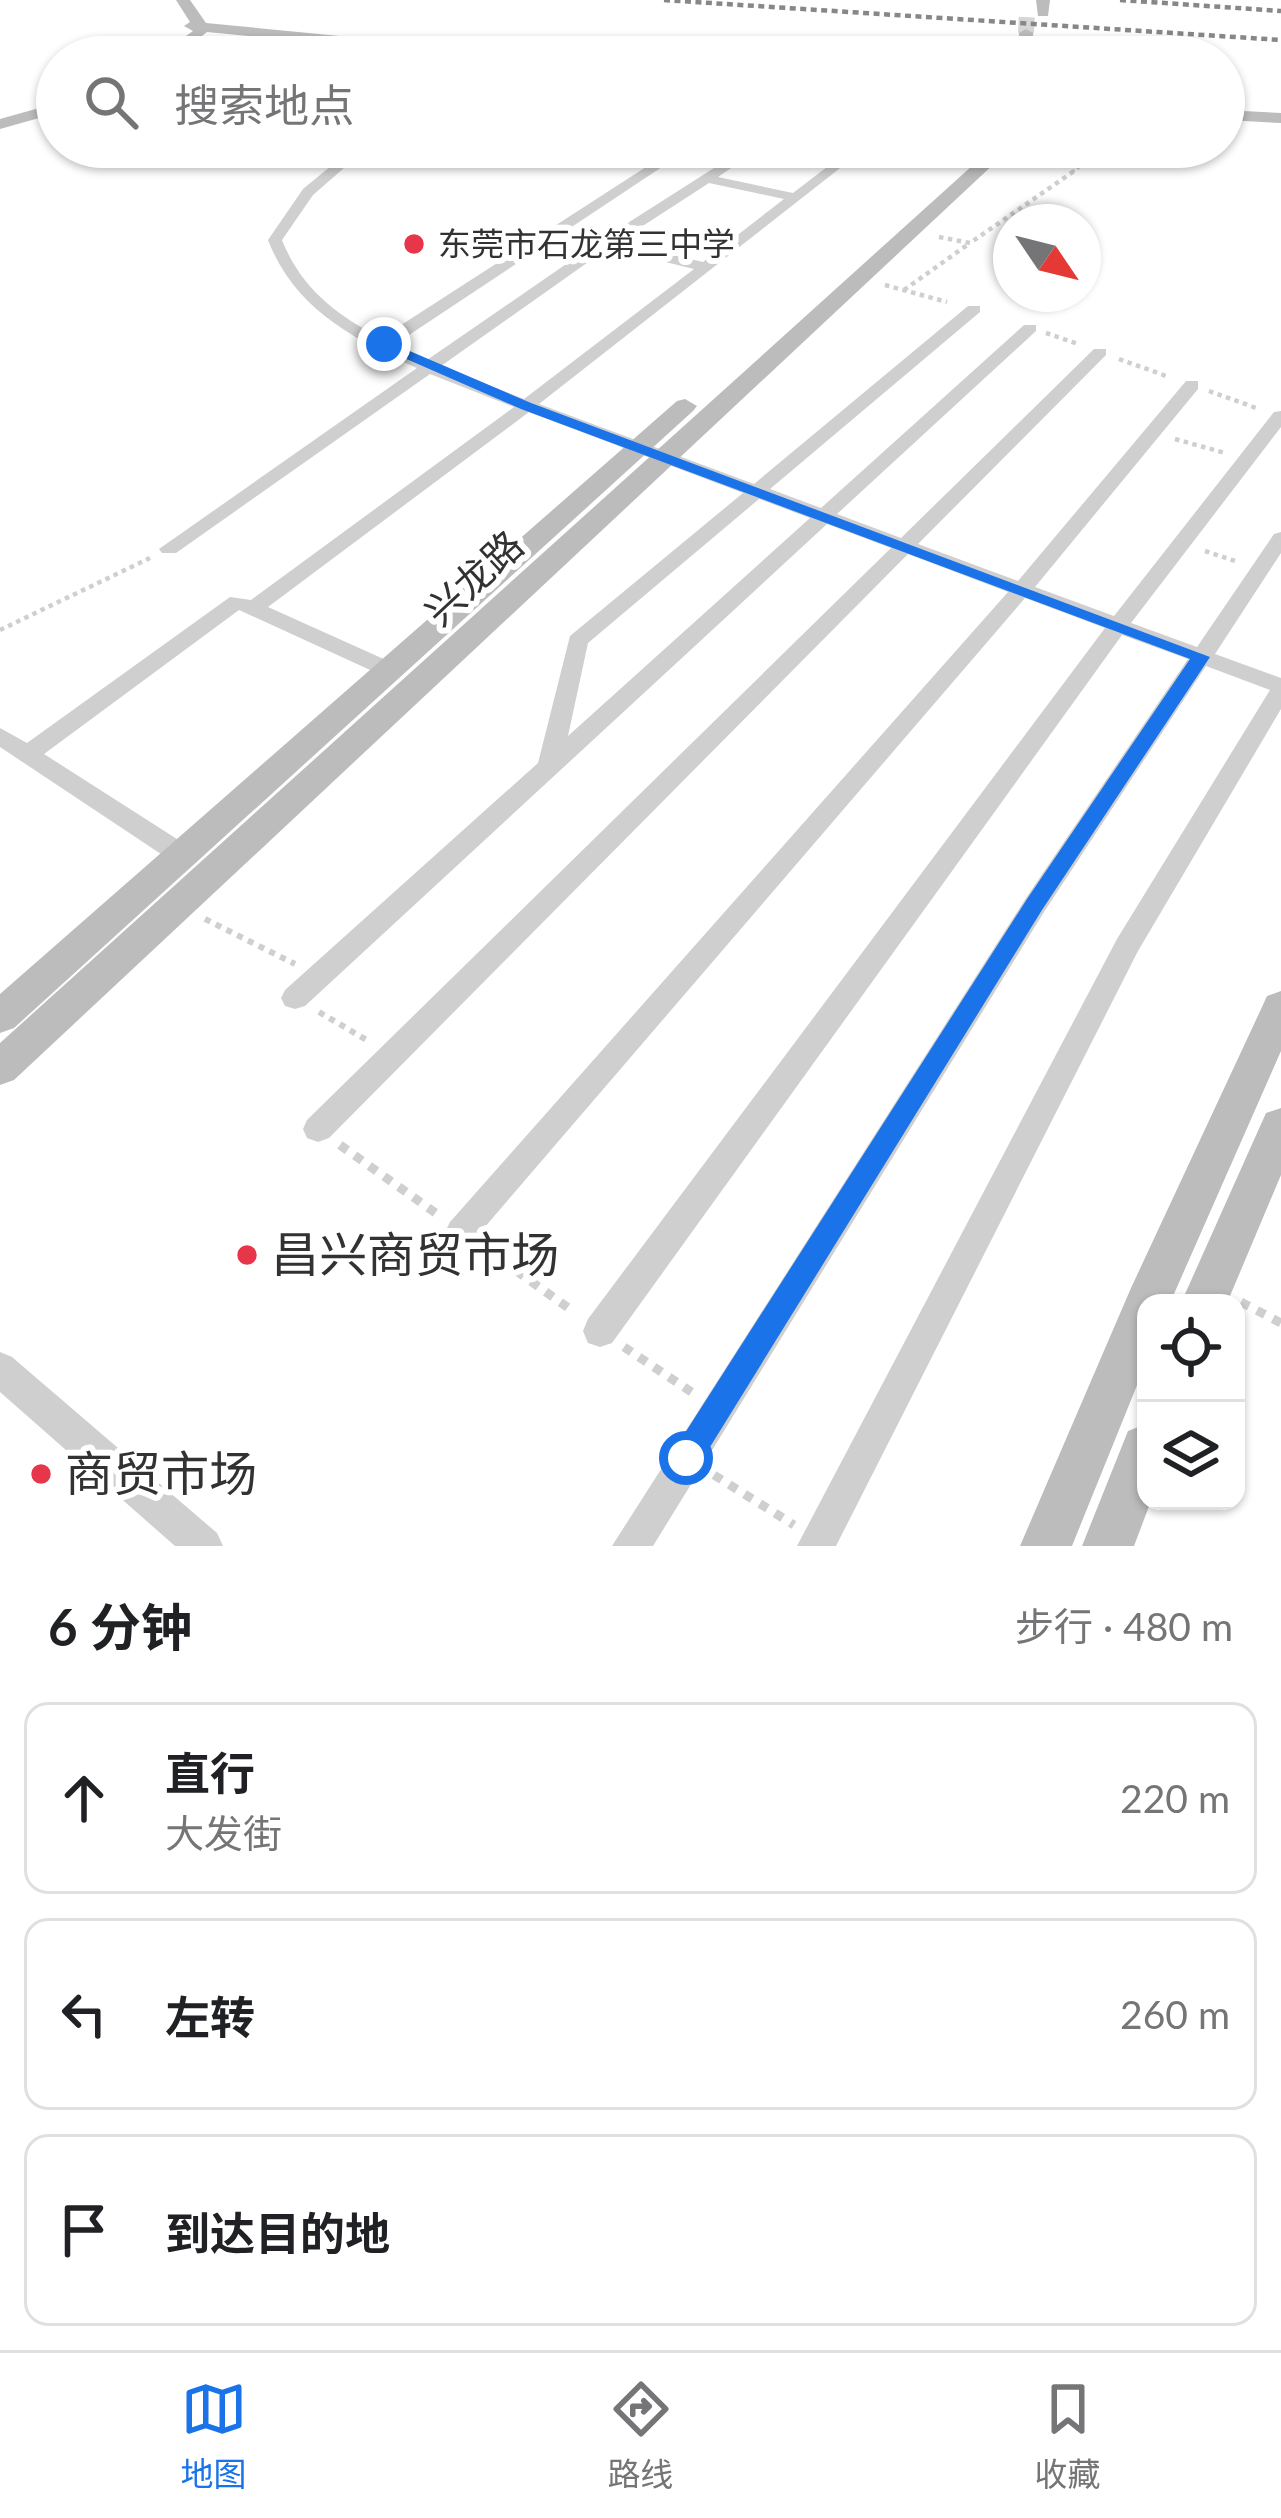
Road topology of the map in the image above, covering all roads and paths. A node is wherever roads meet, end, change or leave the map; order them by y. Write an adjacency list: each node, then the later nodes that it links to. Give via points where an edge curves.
1 (179, 0): 2 (main road)
2 (195, 27): 3 (main road); 4 (main road); 5 (main road); 6 (main road)
3 (182, 36)
4 (186, 36)
5 (270, 36)
6 (288, 36)
7 (1245, 113): 8 (main road)
8 (1281, 115)
9 (36, 118): 10 (main road)
10 (0, 127)
11 (337, 168): 30 (street, via 308,192 275,240 279,261 332,316)
12 (653, 168): 20 (street)
13 (725, 168): 18 (street)
14 (833, 168): 19 (street)
15 (956, 168): 37 (main road, 兴龙路)
16 (980, 168): 22 (main road, 兴龙路)
17 (1079, 168): 24 (path)
18 (709, 179): 19 (street); 23 (street, via 639,215)
19 (792, 197): 25 (street)
20 (594, 205): 21 (street); 30 (street)
21 (612, 209)
22 (908, 232): 24 (path); 26 (main road, 兴龙路)
23 (606, 243): 25 (street); 32 (street)
24 (970, 243): 27 (path)
25 (704, 267): 34 (street)
26 (857, 278): 27 (path); 37 (main road, 兴龙路)
27 (904, 290): 28 (path)
28 (974, 309): 39 (street)
29 (1030, 328): 31 (path); 40 (street)
30 (384, 344): 32 (street)
31 (1100, 352): 33 (path); 43 (street)
32 (430, 367): 34 (street); 44 (street)
33 (1192, 385): 35 (path); 36 (street)
34 (526, 406): 37 (street); 47 (street)
35 (1280, 416): 38 (street)
36 (1153, 432): 38 (path); 46 (street)
37 (650, 452): 39 (street); 51 (main road, 兴龙路); 57 (main road, 兴龙路)
38 (1246, 460): 42 (street)
39 (754, 492): 40 (street); 55 (street, via 578,640)
40 (823, 517): 43 (street); 55 (street)
41 (1281, 538): 45 (street)
42 (1182, 543): 45 (path); 48 (street)
43 (904, 547): 46 (street); 62 (street)
44 (169, 549): 49 (path)
45 (1260, 569): 50 (street)
46 (1022, 589): 48 (street); 66 (street)
47 (256, 606): 51 (street); 54 (street, via 237,601)
48 (1118, 626): 50 (street); 70 (street)
49 (0, 630)
50 (1201, 657): 52 (street); 72 (street)
51 (388, 670): 56 (main road, 兴龙路)
52 (1281, 688): 75 (street, via 1127,946)
53 (0, 736): 54 (street)
54 (27, 754): 56 (street)
55 (548, 767): 58 (street)
56 (182, 855): 61 (main road, 兴龙路)
57 (176, 905): 58 (path); 63 (main road, 兴龙路)
58 (320, 976): 59 (street)
59 (296, 998): 62 (path)
60 (1281, 1007): 67 (main road)
61 (0, 1018)
62 (392, 1055): 65 (street)
63 (0, 1068)
64 (1281, 1126): 68 (main road)
65 (318, 1129): 66 (path)
66 (461, 1232): 70 (path)
67 (1152, 1294)
68 (1208, 1294)
69 (1137, 1328): 78 (main road)
70 (600, 1331): 72 (path)
71 (0, 1369): 76 (street)
72 (716, 1409): 73 (street)
73 (686, 1458): 75 (path); 77 (street)
74 (1137, 1472): 79 (main road)
75 (817, 1543)
76 (203, 1546)
77 (631, 1546)
78 (1046, 1546)
79 (1108, 1546)

